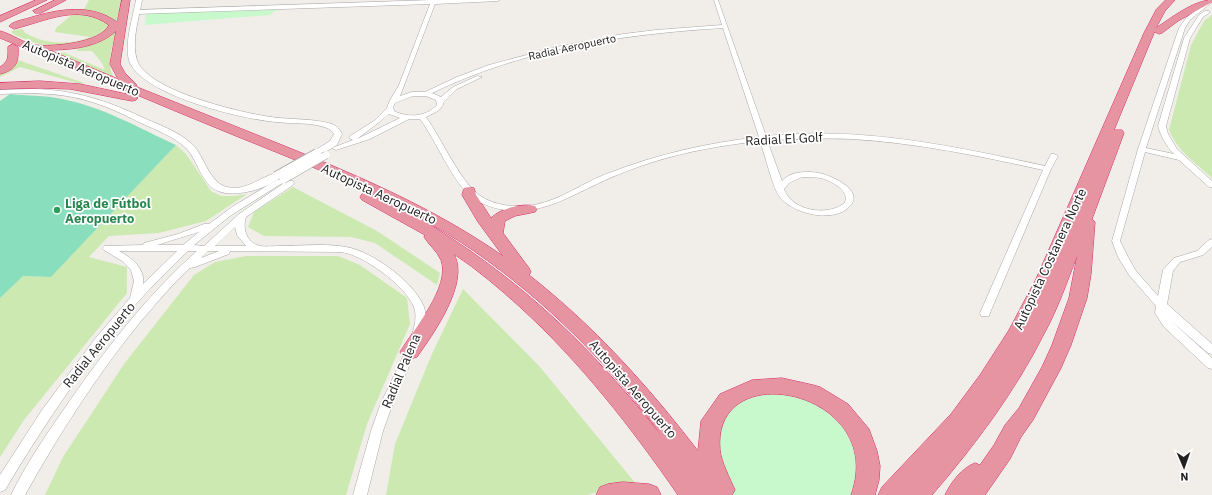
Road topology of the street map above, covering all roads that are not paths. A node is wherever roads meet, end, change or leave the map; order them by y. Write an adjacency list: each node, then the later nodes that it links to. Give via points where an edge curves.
1 (43, 0): 18 (highway)
2 (53, 0): 19 (highway)
3 (62, 0): 25 (highway)
4 (71, 0): 21 (highway)
5 (126, 0): 34 (highway, via 115,64 120,75)
6 (396, 0): 13 (street)
7 (498, 0): 12 (street)
8 (716, 0): 23 (street)
9 (1171, 0): 26 (highway, Autopista Costanera Norte, via 1157,17)
10 (1181, 0): 24 (highway, Autopista Costanera Norte, via 1168,13)
11 (1211, 0): 20 (street); 24 (highway, via 1175,19)
12 (434, 1): 15 (street); 29 (street)
13 (292, 2): 15 (street)
14 (1154, 2): 26 (highway, via 1147,24)
15 (282, 4): 16 (street); 16 (street, via 274,8)
16 (138, 7): 45 (street, via 132,54 137,68 146,77 168,89 231,111 335,128 338,134 336,141)
17 (1212, 9): 22 (street, via 1201,16)
18 (0, 19)
19 (0, 23)
20 (1184, 24): 22 (street); 43 (street)
21 (14, 26): 25 (highway); 27 (highway, via 49,15 78,12 97,14 114,24 113,29 106,35 77,44 48,47)
22 (1193, 26): 47 (street, via 1187,38 1162,122 1164,136)
23 (725, 28): 33 (street, Radial Aeropuerto, via 644,33 563,47 466,75); 36 (street, Radial Aeropuerto, via 637,38 542,58 468,81 451,91); 41 (street)
24 (1159, 31): 54 (highway, Autopista Costanera Norte)
25 (1, 35): 27 (highway, Autopista Aeropuerto)
26 (1146, 41): 83 (highway, Autopista Costanera Norte, via 1047,272 1020,328 973,400 934,448)
27 (17, 45): 28 (highway, via 13,61); 34 (highway, Autopista Aeropuerto)
28 (0, 71)
29 (402, 85): 32 (street); 35 (street)
30 (0, 86): 34 (highway, via 64,86)
31 (0, 92): 49 (street, via 40,91 78,96 140,119 182,140 195,153 214,183 224,190 246,189)
32 (416, 94): 33 (street); 35 (street)
33 (426, 94): 36 (street, via 436,97)
34 (138, 96): 57 (highway, Autopista Aeropuerto, via 378,202); 66 (highway, Autopista Aeropuerto, via 301,158 397,200 439,221 480,247)
35 (394, 101): 37 (street)
36 (440, 102): 38 (street, Radial Aeropuerto, via 439,107)
37 (390, 109): 39 (street, via 397,116); 42 (street, via 371,126)
38 (422, 116): 39 (street); 52 (street)
39 (410, 117): 40 (street)
40 (371, 136): 42 (street); 44 (street)
41 (764, 139): 48 (street, Radial El Golf, via 821,137 893,141 974,153); 51 (street); 53 (street, Radial El Golf, via 695,149 662,157 604,178 554,203)
42 (336, 148): 45 (street)
43 (1142, 149): 47 (street); 68 (street, via 1116,242 1137,280)
44 (345, 151)
45 (322, 154): 49 (street, bridge)
46 (1054, 156): 48 (street)
47 (1184, 159): 50 (street)
48 (1047, 169): 69 (street)
49 (283, 180): 55 (street, Radial Aeropuerto); 56 (street, Radial Aeropuerto)
50 (1212, 185)
51 (781, 188): 51 (street, via 786,201 805,211 838,211 849,202 846,190 830,179 820,176 798,175 783,182)
52 (470, 191): 53 (street, via 483,201 495,205); 58 (highway, via 469,195)
53 (530, 209): 58 (highway, via 502,215 496,221)
54 (1087, 212): 73 (highway, via 1083,276 1073,320 1049,372); 84 (highway, Autopista Costanera Norte, via 1048,307 1012,373 966,438)
55 (242, 216): 62 (street, Radial Aeropuerto); 63 (street, via 240,233 245,241)
56 (218, 221): 60 (street, Radial Aeropuerto, via 192,232); 61 (street, Radial Aeropuerto)
57 (421, 226): 71 (highway, via 446,254 450,264 450,275 442,299); 79 (highway, Autopista Aeropuerto, via 460,249 494,274 553,325 616,393)
58 (495, 233): 66 (highway)
59 (1212, 242): 68 (street, via 1200,252 1177,260 1168,270)
60 (136, 248): 61 (street, Radial Palena); 67 (street, Radial Palena, via 107,248 127,258 138,272 139,285)
61 (185, 248): 62 (street, Radial Palena); 67 (street, Radial Aeropuerto)
62 (206, 248): 64 (street, Radial Palena); 65 (street, Radial Aeropuerto)
63 (258, 248): 64 (street, Radial Palena); 71 (street, Radial Palena, via 336,249 351,251 369,259 408,291 419,306 420,324)
64 (237, 249): 65 (street, Radial Aeropuerto, via 207,258)
65 (182, 270): 75 (street, Radial Aeropuerto, via 102,364 58,428)
66 (542, 294): 80 (highway, Autopista Aeropuerto, via 631,382 680,443)
67 (133, 301): 74 (street, Radial Aeropuerto, via 58,397)
68 (1161, 304): 70 (street); 72 (street, via 1160,313 1164,321)
69 (985, 313)
70 (1212, 350)
71 (410, 352): 76 (street, Radial Palena, via 377,430)
72 (1212, 365)
73 (1013, 431): 85 (highway); 86 (highway, via 1001,454)
74 (0, 486)
75 (18, 495)
76 (360, 495)
77 (608, 495): 78 (highway)
78 (649, 495)
79 (691, 495)
80 (716, 495)
81 (726, 495): 82 (highway, via 716,478 707,448 707,435 712,416 717,408 732,396 756,387 773,385 799,388 817,395 835,406 849,420 863,441 869,460 868,479)
82 (863, 495)
83 (890, 495)
84 (916, 495)
85 (957, 495)
86 (971, 495)

